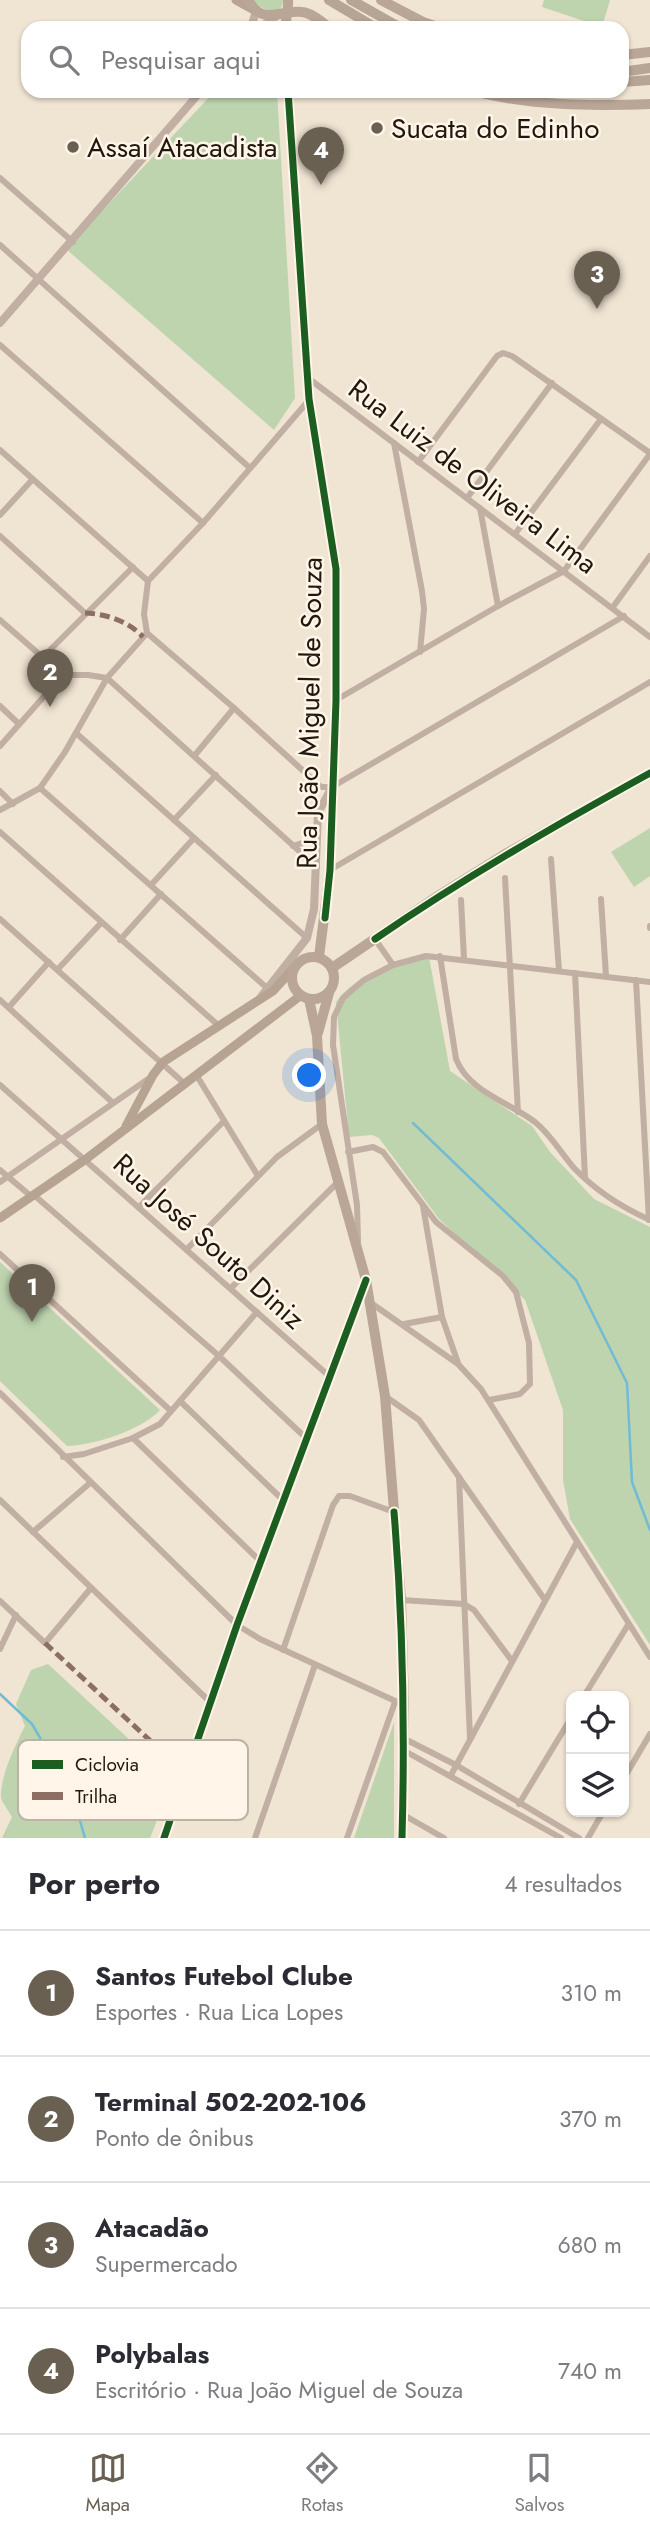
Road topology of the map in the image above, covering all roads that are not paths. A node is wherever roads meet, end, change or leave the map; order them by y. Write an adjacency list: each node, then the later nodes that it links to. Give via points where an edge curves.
1 (236, 0): 7 (main road)
2 (248, 0): 7 (main road)
3 (288, 0): 8 (main road, via 289,7)
4 (329, 0): 13 (highway)
5 (351, 0): 14 (highway)
6 (381, 0): 15 (main road)
7 (256, 11): 8 (main road); 9 (street)
8 (281, 15): 10 (street); 11 (main road); 12 (main road, via 309,13)
9 (253, 21)
10 (271, 21)
11 (283, 21)
12 (320, 21)
13 (364, 21)
14 (388, 21)
15 (421, 21)
16 (650, 52): 17 (main road)
17 (629, 54)
18 (650, 68): 19 (highway)
19 (629, 71)
20 (650, 80): 21 (highway)
21 (629, 82)
22 (195, 98): 27 (street)
23 (288, 98): 32 (main road, Rua João Miguel de Souza)
24 (506, 98): 25 (main road)
25 (650, 104)
26 (0, 178): 27 (street)
27 (73, 242): 29 (street)
28 (0, 245): 29 (street)
29 (39, 279): 30 (street); 40 (street)
30 (0, 323)
31 (0, 345): 45 (street)
32 (307, 378): 34 (main road, Rua João Miguel de Souza); 36 (street, Rua Luiz de Oliveira Lima)
33 (552, 383): 35 (street); 39 (street, via 512,356 497,355); 42 (street)
34 (309, 399): 40 (street); 64 (main road, Rua João Miguel de Souza, via 336,569)
35 (601, 419): 38 (street); 46 (street)
36 (394, 443): 39 (street, Rua Luiz de Oliveira Lima); 59 (street, via 422,591)
37 (0, 450): 41 (street)
38 (650, 454): 50 (street)
39 (418, 462): 42 (street, Rua Luiz de Oliveira Lima)
40 (250, 468): 45 (street)
41 (32, 480): 44 (street); 49 (street)
42 (467, 498): 43 (street, Rua Luiz de Oliveira Lima)
43 (480, 508): 46 (street, Rua Luiz de Oliveira Lima); 52 (street)
44 (0, 515)
45 (203, 523): 51 (street)
46 (515, 534): 50 (street, Rua Luiz de Oliveira Lima)
47 (0, 536): 54 (street)
48 (650, 556): 53 (street)
49 (133, 567): 51 (street); 54 (street)
50 (564, 571): 52 (street); 53 (street, Rua Luiz de Oliveira Lima)
51 (148, 581): 57 (street)
52 (498, 606): 59 (street)
53 (613, 607): 55 (street, Rua Luiz de Oliveira Lima)
54 (85, 613): 60 (street)
55 (624, 616): 58 (street, Rua Luiz de Oliveira Lima); 73 (street)
56 (0, 620): 60 (street)
57 (147, 633): 62 (street); 66 (street)
58 (650, 637)
59 (420, 652): 64 (street)
60 (42, 658): 61 (street)
61 (63, 675): 62 (street); 67 (street)
62 (107, 678): 68 (street); 70 (street)
63 (650, 682): 85 (street)
64 (336, 700): 73 (main road, Rua João Miguel de Souza)
65 (0, 706): 67 (street)
66 (234, 708): 70 (street); 73 (street, via 321,788)
67 (19, 724): 69 (street)
68 (76, 733): 74 (street); 78 (street)
69 (0, 746)
70 (195, 755): 72 (street)
71 (650, 773): 94 (main road, via 507,853)
72 (216, 775): 78 (street); 82 (street)
73 (332, 787): 81 (street, via 318,813); 85 (main road, Rua João Miguel de Souza)
74 (40, 788): 76 (street); 87 (street)
75 (0, 791): 76 (street)
76 (13, 804): 77 (street)
77 (0, 810)
78 (174, 820): 80 (street)
79 (0, 832): 92 (street)
80 (194, 838): 87 (street); 93 (street)
81 (317, 838): 82 (street); 84 (street)
82 (293, 846): 84 (street)
83 (551, 859): 105 (street)
84 (317, 867): 93 (street)
85 (330, 870): 97 (main road, Rua João Miguel de Souza)
86 (505, 878): 101 (street)
87 (151, 885): 88 (street)
88 (161, 894): 95 (street); 110 (street)
89 (601, 899): 107 (street)
90 (461, 900): 98 (street)
91 (0, 919): 99 (street)
92 (101, 923): 95 (street); 103 (street)
93 (307, 938): 110 (street)
94 (375, 939): 100 (street); 102 (main road)
95 (120, 940): 116 (street)
96 (440, 956): 98 (street); 100 (street); 124 (street, via 460,1069 489,1095)
97 (319, 957): 102 (main road); 104 (main road, via 301,960)
98 (464, 959): 101 (street)
99 (49, 962): 103 (street); 115 (street)
100 (393, 965): 129 (street, via 350,990 334,1017 333,1045)
101 (512, 965): 105 (street); 124 (street)
102 (332, 968): 111 (main road)
103 (58, 969): 118 (street)
104 (293, 969): 112 (main road, via 292,984); 114 (main road)
105 (559, 971): 106 (street)
106 (575, 973): 107 (street); 134 (street)
107 (606, 976): 108 (street)
108 (636, 980): 109 (street); 141 (street)
109 (650, 982)
110 (267, 988): 114 (street)
111 (329, 993): 112 (main road, via 317,1000); 117 (main road)
112 (305, 998): 117 (main road); 120 (main road)
113 (0, 1000): 115 (street)
114 (258, 1001): 116 (main road)
115 (9, 1007): 123 (street)
116 (218, 1025): 118 (main road)
117 (317, 1036): 126 (main road)
118 (163, 1062): 119 (main road); 121 (street)
119 (153, 1075): 123 (street); 127 (main road)
120 (197, 1076): 121 (main road); 125 (street)
121 (185, 1084): 127 (main road)
122 (0, 1085): 128 (street, Rua José Souto Diniz)
123 (112, 1101): 128 (street)
124 (518, 1112): 134 (street, via 544,1130)
125 (223, 1122): 133 (street); 139 (street)
126 (322, 1124): 133 (street); 135 (main road)
127 (124, 1131): 130 (main road)
128 (61, 1137): 130 (street, Rua José Souto Diniz); 132 (street)
129 (348, 1152): 138 (street, via 373,1147 383,1152); 142 (street, via 358,1217)
130 (86, 1159): 137 (main road); 139 (street, Rua José Souto Diniz)
131 (0, 1170): 132 (street)
132 (7, 1176): 136 (street); 137 (street)
133 (258, 1176): 143 (street)
134 (585, 1178): 141 (street, via 609,1199)
135 (339, 1181): 142 (main road); 146 (street)
136 (0, 1182)
137 (33, 1196): 140 (main road); 151 (street)
138 (422, 1206): 149 (street); 156 (street, via 450,1235 503,1276 520,1299 530,1343 530,1384 520,1394)
139 (139, 1207): 143 (street, Rua José Souto Diniz)
140 (0, 1218)
141 (650, 1220)
142 (357, 1246): 145 (main road)
143 (187, 1249): 146 (street, Rua José Souto Diniz)
144 (0, 1254): 158 (street)
145 (366, 1279): 147 (main road); 153 (street)
146 (231, 1288): 148 (street, Rua José Souto Diniz)
147 (371, 1303): 150 (street); 155 (main road)
148 (257, 1312): 151 (street); 153 (street, Rua José Souto Diniz)
149 (442, 1317): 150 (street); 152 (street)
150 (404, 1324): 152 (street)
151 (219, 1356): 157 (street); 160 (street)
152 (458, 1364): 156 (street)
153 (329, 1376): 160 (street)
154 (0, 1393): 161 (street)
155 (385, 1396): 162 (street, via 419,1420); 166 (main road)
156 (489, 1400): 168 (street)
157 (180, 1401): 158 (street); 165 (street)
158 (171, 1411): 159 (street, via 160,1424)
159 (133, 1438): 161 (street); 169 (street)
160 (307, 1439): 165 (street)
161 (63, 1457): 163 (street)
162 (459, 1477): 172 (street); 174 (street)
163 (90, 1483): 167 (street); 176 (street)
164 (0, 1500): 167 (street)
165 (284, 1501): 169 (street)
166 (394, 1512): 171 (main road); 179 (street, via 339,1496)
167 (33, 1532): 170 (street)
168 (577, 1542): 172 (street); 177 (street)
169 (261, 1562): 176 (street)
170 (91, 1588): 175 (street, via 45,1643); 184 (street)
171 (401, 1600): 174 (street); 185 (main road)
172 (545, 1600): 181 (street)
173 (0, 1601): 175 (street)
174 (464, 1604): 181 (street, via 480,1617); 189 (street)
175 (16, 1615): 178 (street)
176 (237, 1625): 179 (street); 184 (street)
177 (628, 1625): 180 (street); 183 (street)
178 (0, 1649)
179 (284, 1650): 182 (street)
180 (650, 1657)
181 (512, 1661): 189 (street)
182 (315, 1665): 185 (street); 200 (street)
183 (587, 1691)
184 (210, 1702): 188 (street)
185 (399, 1703): 190 (main road); 201 (street)
186 (566, 1726): 194 (street)
187 (650, 1734): 192 (street)
188 (197, 1740)
189 (470, 1740): 191 (street)
190 (403, 1744): 191 (street); 193 (street); 196 (main road)
191 (456, 1765): 193 (street); 194 (street)
192 (629, 1770)
193 (451, 1775): 195 (street)
194 (519, 1803): 195 (street); 205 (street)
195 (515, 1812): 204 (street)
196 (402, 1814): 202 (main road); 203 (street)
197 (600, 1817): 206 (street)
198 (170, 1820): 199 (street)
199 (164, 1838)
200 (255, 1838)
201 (347, 1838)
202 (402, 1838)
203 (444, 1838)
204 (561, 1838)
205 (579, 1838)
206 (588, 1838)

